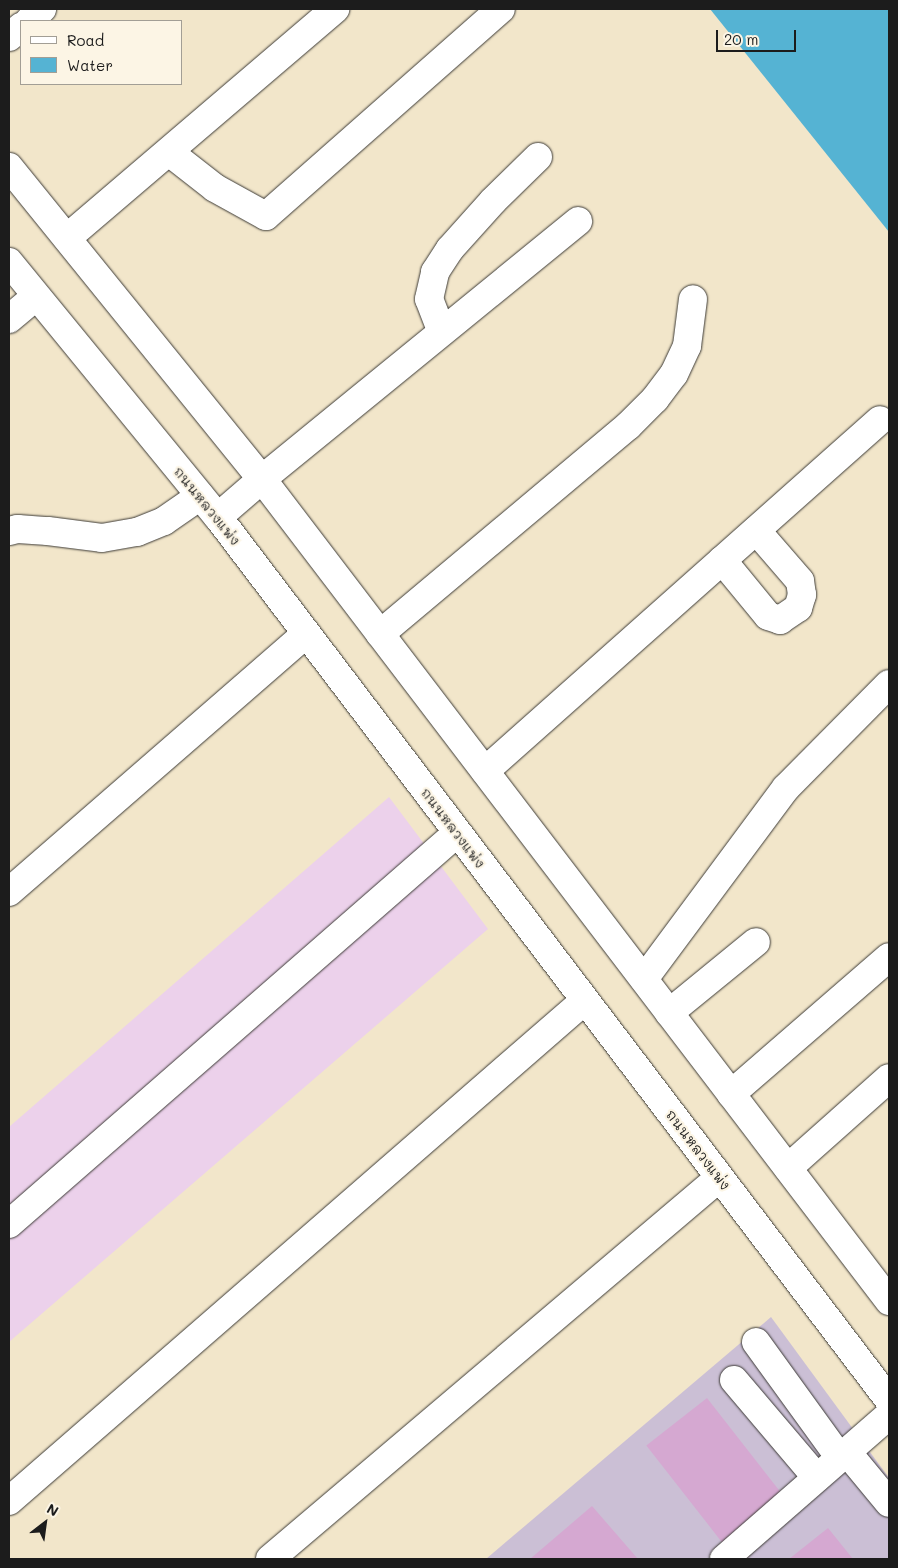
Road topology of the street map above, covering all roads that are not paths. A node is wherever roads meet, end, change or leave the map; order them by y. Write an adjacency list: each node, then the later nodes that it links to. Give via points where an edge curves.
1 (42, 9): 4 (street)
2 (335, 9): 5 (street)
3 (502, 9): 5 (street, via 266,216 215,188)
4 (28, 20)
5 (169, 152): 9 (street)
6 (538, 157): 14 (street, via 492,201 435,272 429,299)
7 (9, 167): 9 (street)
8 (578, 220): 14 (street)
9 (67, 238): 16 (street)
10 (9, 262): 11 (street, ถนนหลวงแพ่ง)
11 (36, 296): 13 (street); 17 (street, ถนนหลวงแพ่ง)
12 (693, 299): 23 (street, via 687,346 674,374 655,399 628,426)
13 (9, 319)
14 (441, 330): 16 (street)
15 (880, 420): 19 (street)
16 (262, 479): 18 (street); 23 (street)
17 (200, 496): 18 (street, ถนนหลวงแพ่ง); 20 (street, via 164,520 136,532 102,538 18,529)
18 (218, 517): 22 (street, ถนนหลวงแพ่ง)
19 (756, 530): 21 (street); 21 (street, via 800,581 802,595 798,608 780,620 768,616)
20 (9, 531)
21 (722, 560): 25 (street)
22 (306, 634): 26 (street, ถนนหลวงแพ่ง); 27 (street)
23 (380, 634): 25 (street)
24 (889, 684): 30 (street, via 786,788)
25 (485, 771): 30 (street)
26 (457, 833): 31 (street, ถนนหลวงแพ่ง); 37 (street)
27 (9, 892)
28 (756, 942): 32 (street)
29 (889, 957): 34 (street)
30 (644, 979): 32 (street)
31 (584, 1001): 36 (street, ถนนหลวงแพ่ง); 45 (street)
32 (669, 1012): 34 (street)
33 (889, 1078): 35 (street)
34 (732, 1094): 35 (street)
35 (788, 1168): 38 (street)
36 (719, 1178): 41 (street, ถนนหลวงแพ่ง); 47 (street)
37 (9, 1224)
38 (889, 1301)
39 (756, 1342): 43 (street)
40 (734, 1380): 44 (street)
41 (889, 1400)
42 (889, 1415): 43 (street)
43 (844, 1455): 44 (street); 46 (street)
44 (817, 1478): 48 (street)
45 (9, 1501)
46 (889, 1503)
47 (270, 1559)
48 (724, 1559)

